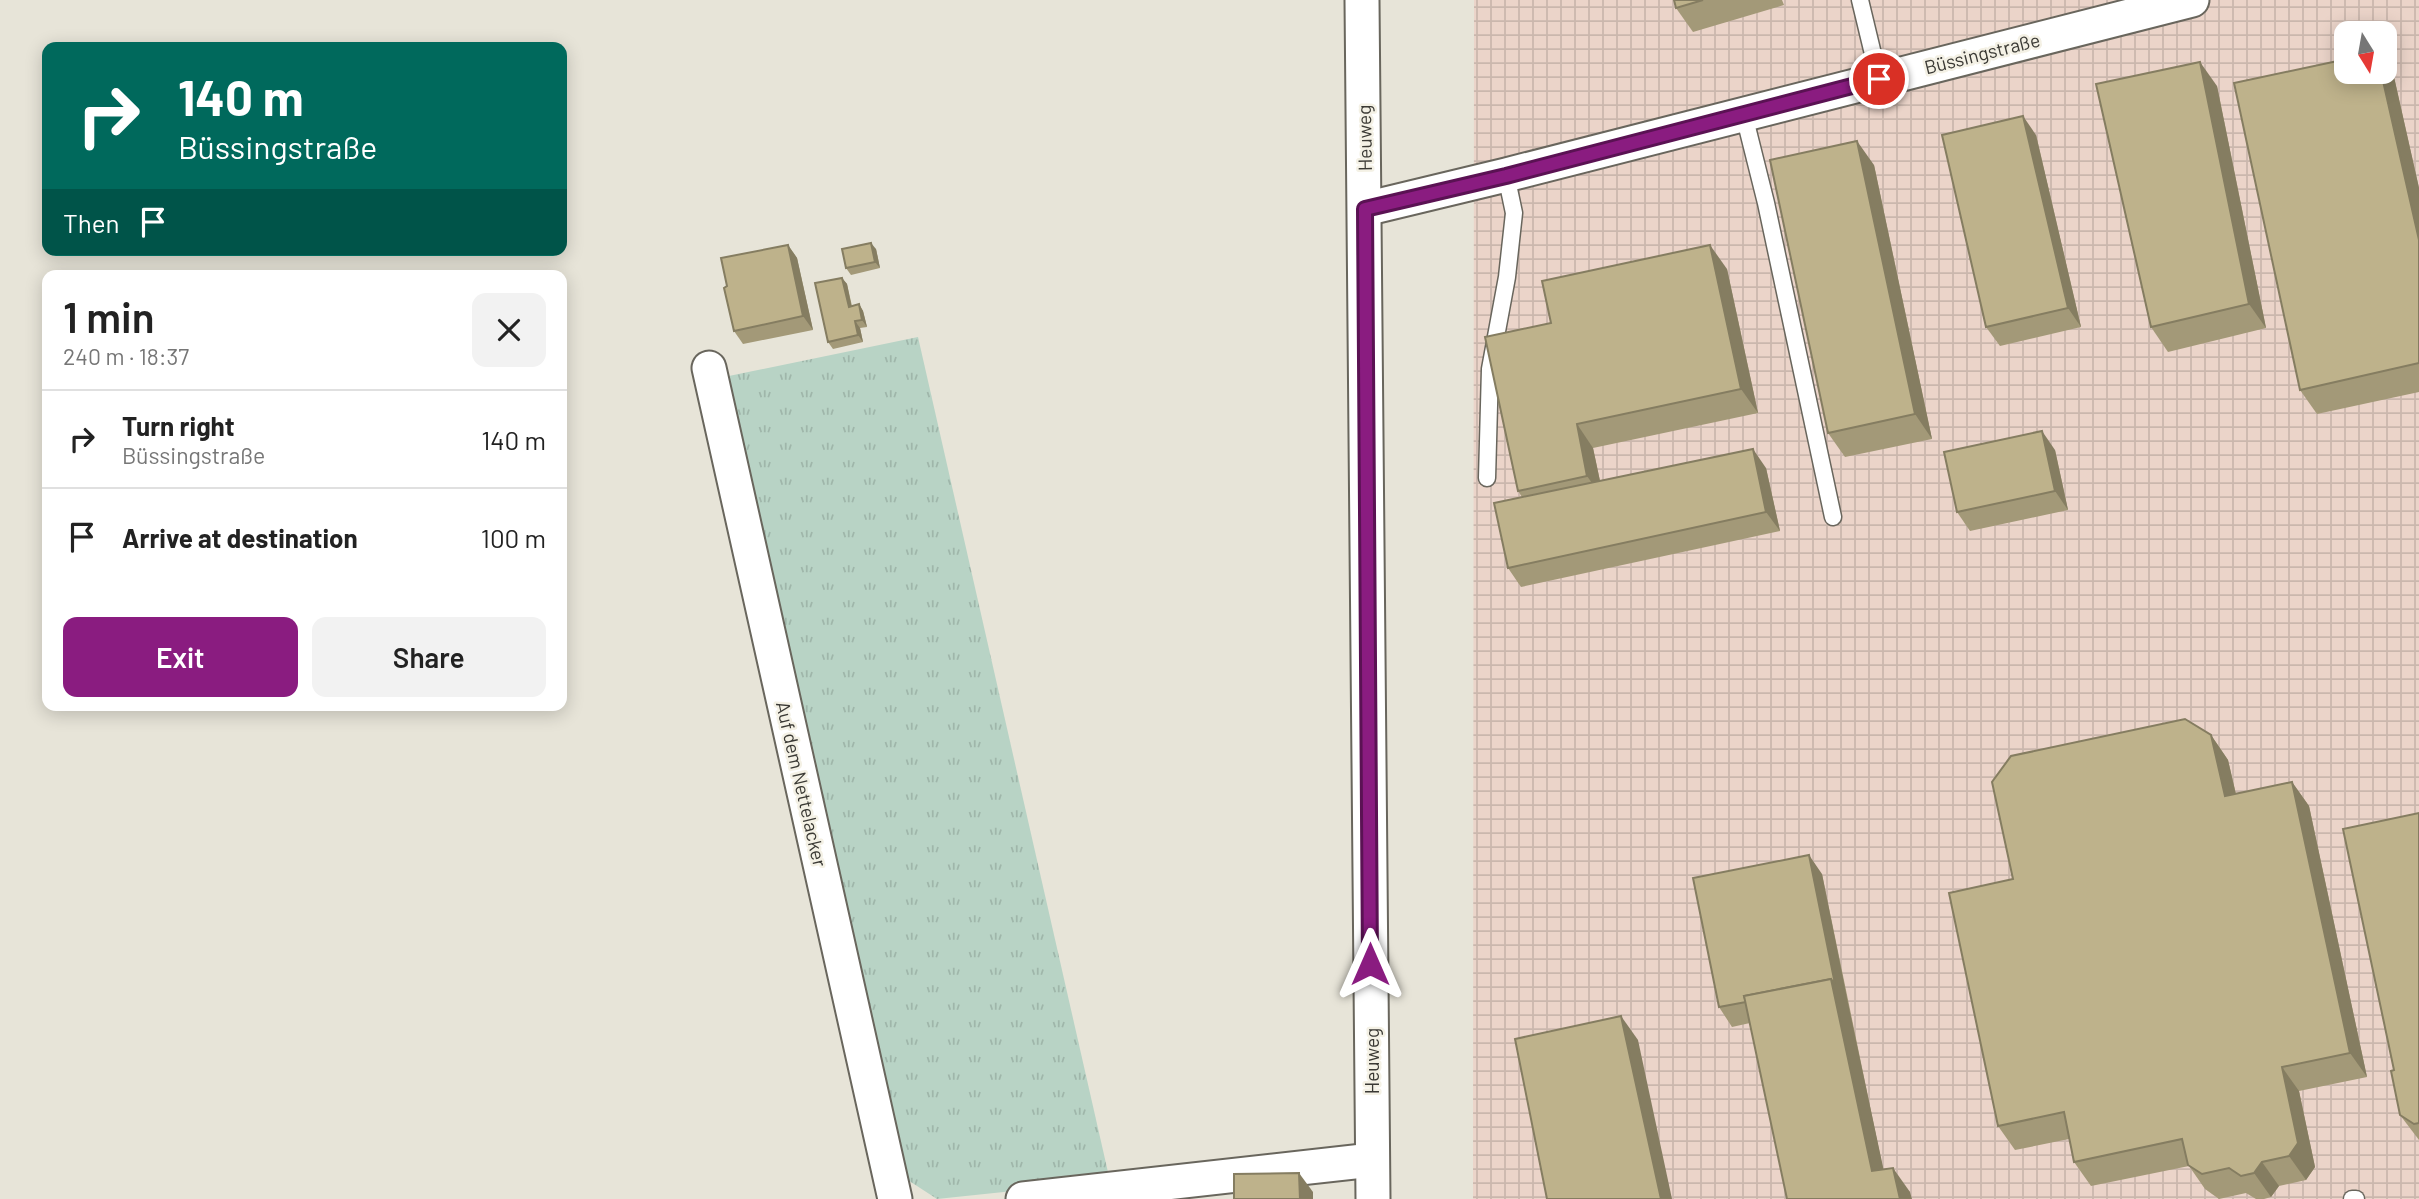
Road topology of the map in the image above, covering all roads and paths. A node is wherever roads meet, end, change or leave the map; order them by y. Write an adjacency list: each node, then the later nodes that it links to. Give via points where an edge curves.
1 (1362, 0): 7 (street, Heuweg)
2 (1860, 0): 4 (lane)
3 (2192, 0): 4 (street, Büssingstraße)
4 (1879, 79): 5 (street, Büssingstraße)
5 (1744, 115): 6 (street, Büssingstraße); 10 (lane)
6 (1506, 176): 7 (street, Büssingstraße); 9 (lane, via 1514,213 1490,369)
7 (1365, 209): 11 (street, Heuweg)
8 (709, 369): 12 (street, Auf dem Nettelacker)
9 (1487, 478)
10 (1833, 517)
11 (1372, 1160): 13 (street); 14 (street, Heuweg)
12 (895, 1199)
13 (1023, 1199)
14 (1373, 1199)

